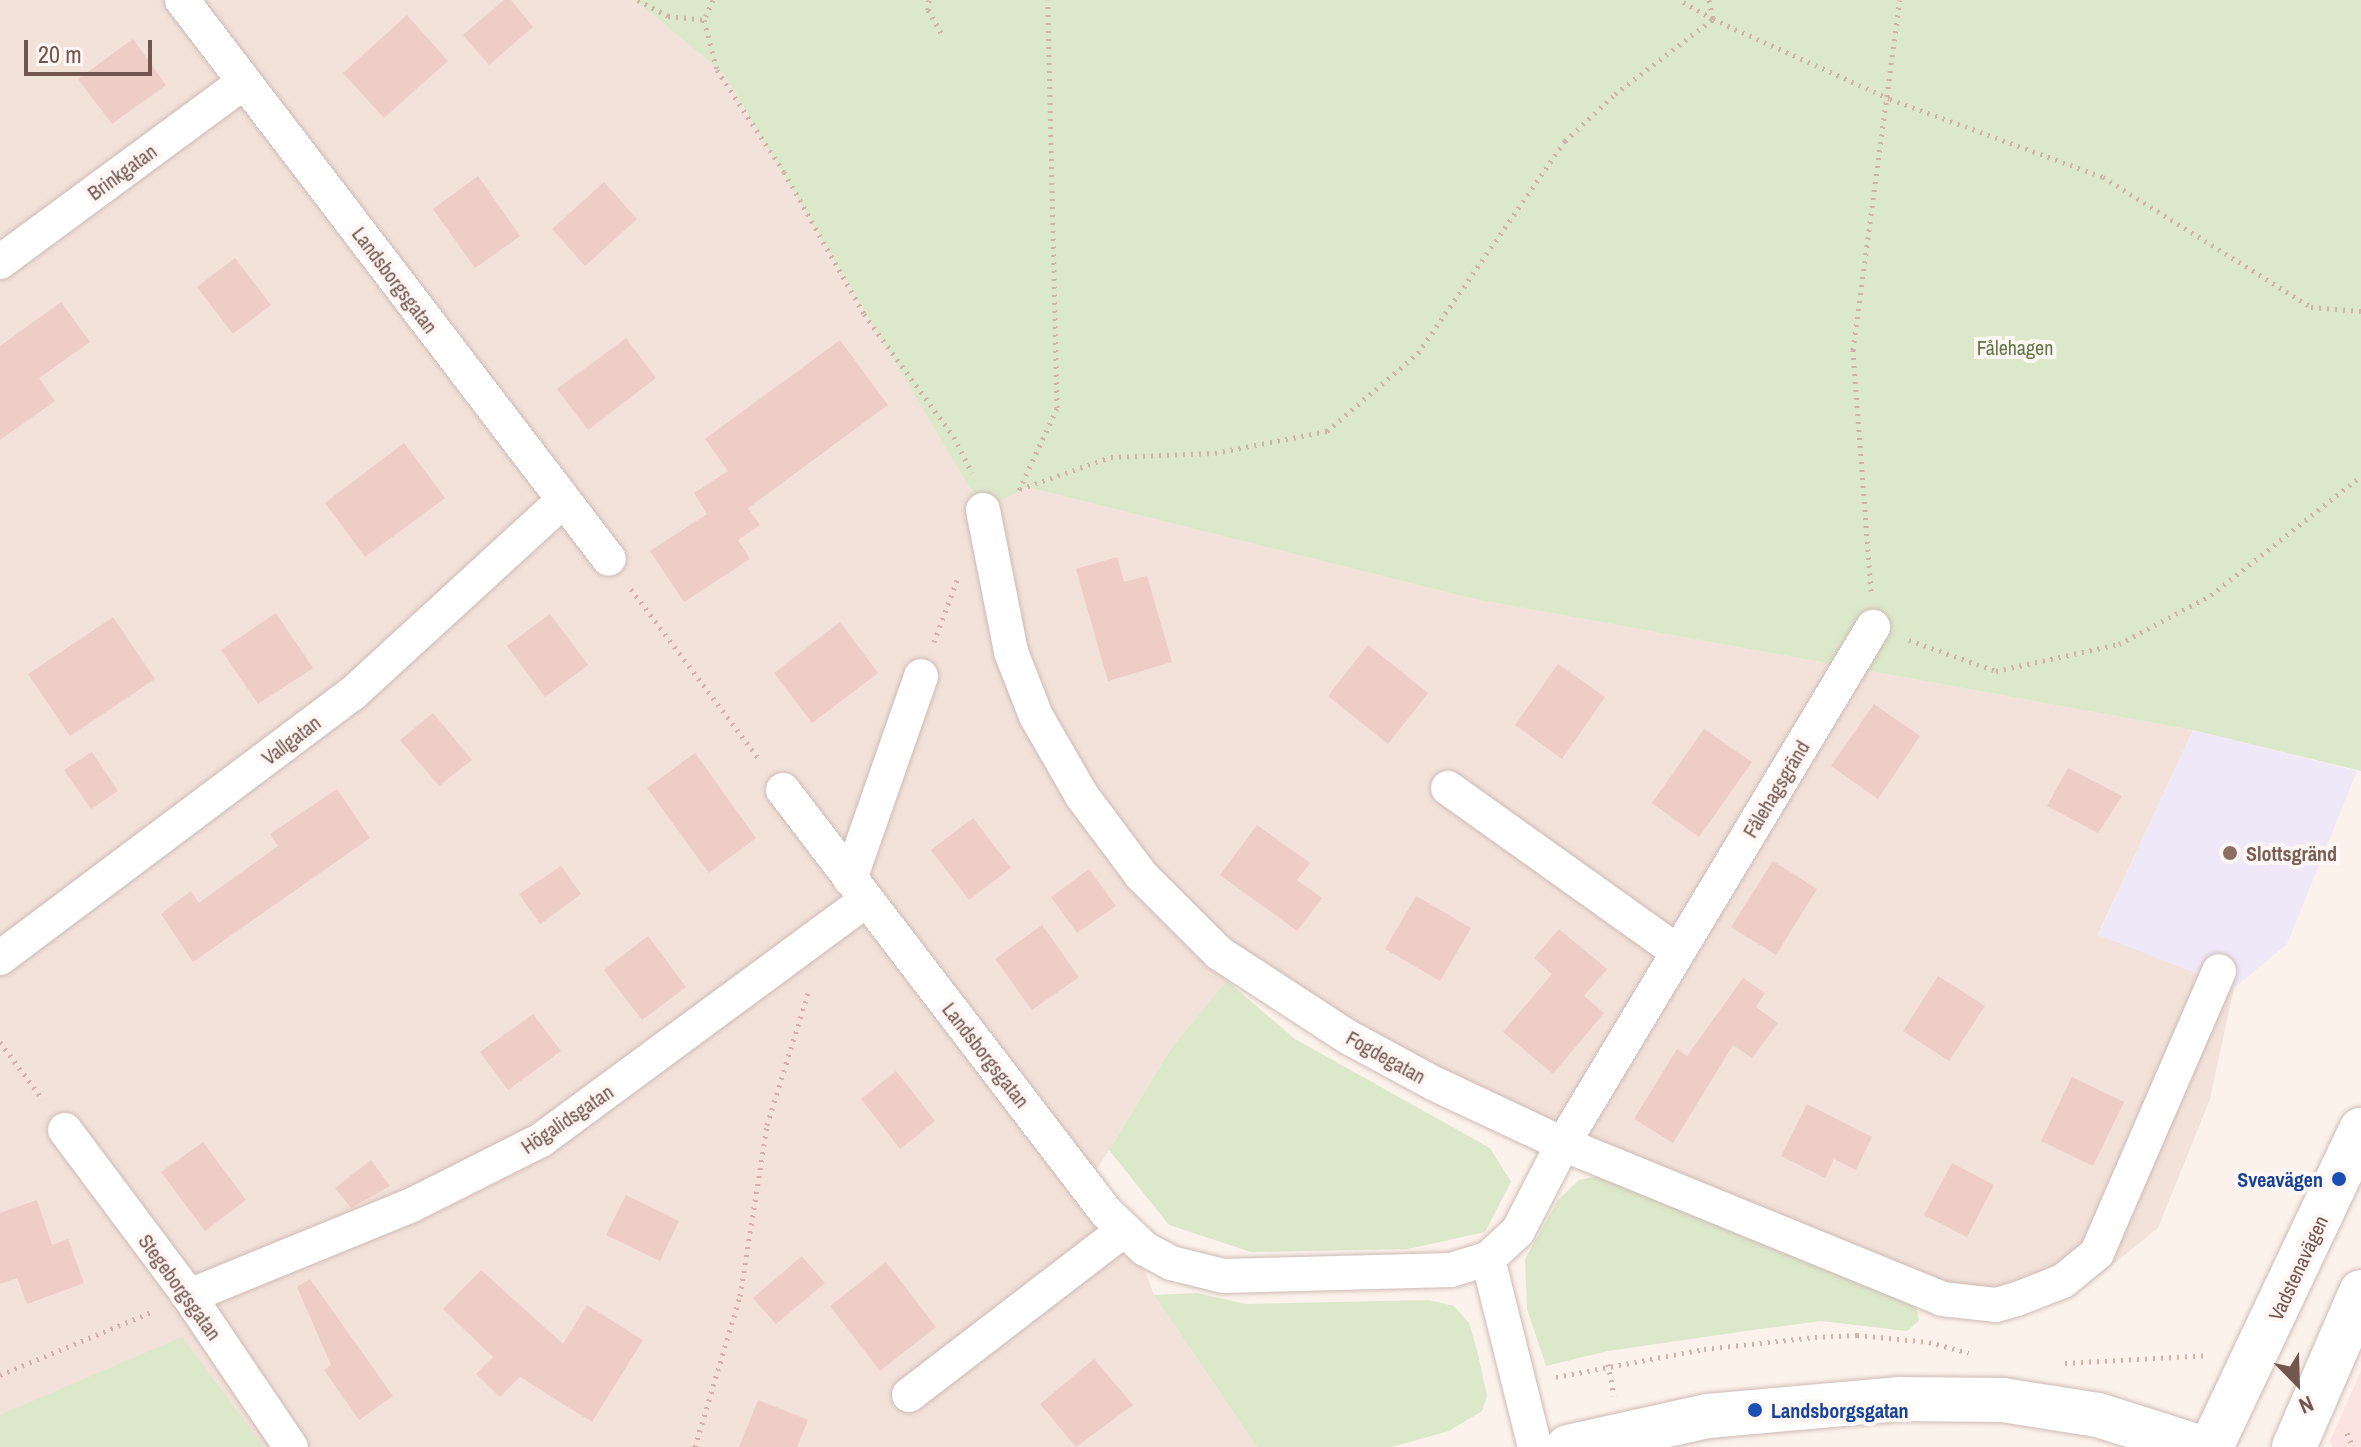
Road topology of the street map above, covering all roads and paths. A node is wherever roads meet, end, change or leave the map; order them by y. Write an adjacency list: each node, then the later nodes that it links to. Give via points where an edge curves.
1 (182, 0): 12 (street, Landsborgsgatan)
2 (638, 0): 10 (path, via 668,16)
3 (713, 0): 10 (path)
4 (929, 0): 11 (path, via 928,10)
5 (1048, 0): 17 (path, via 1057,408)
6 (1680, 0): 9 (path)
7 (1709, 0): 9 (path)
8 (1900, 0): 13 (path)
9 (1713, 19): 13 (path); 17 (path, via 1615,94 1565,141 1418,353 1327,431 1215,453 1111,457)
10 (704, 20): 19 (path, via 717,70 784,172 864,314 954,437 975,479)
11 (942, 34)
12 (244, 82): 14 (street, Brinkgatan); 18 (street, Landsborgsgatan)
13 (1890, 99): 15 (path, via 2103,177 2311,307); 21 (path, via 1853,350)
14 (0, 262)
15 (2361, 311)
16 (2361, 476): 21 (path, via 2211,595 2119,644 1996,671)
17 (1020, 489): 19 (path)
18 (564, 500): 20 (street, Landsborgsgatan); 28 (street, Vallgatan, via 352,694)
19 (983, 510): 22 (path); 33 (street, Fogdegatan, via 1011,652 1036,716 1082,796 1141,875 1219,953 1348,1037)
20 (609, 559): 24 (path)
21 (1873, 627): 27 (street, Fålehagsgränd)
22 (921, 676): 25 (street)
23 (1448, 788): 27 (street)
24 (783, 790): 25 (street, Landsborgsgatan)
25 (858, 890): 26 (street, Högalidsgatan); 34 (street, Landsborgsgatan)
26 (829, 927): 37 (street, Högalidsgatan, via 541,1140 412,1205); 46 (path, via 767,1125 740,1296)
27 (1678, 952): 33 (street, Fålehagsgränd)
28 (0, 958)
29 (2219, 971): 33 (street, Fogdegatan, via 2108,1237 2082,1269 2044,1290 1996,1305 1942,1299)
30 (0, 1042): 31 (path)
31 (65, 1130): 37 (street, Stegeborgsgatan)
32 (2361, 1130): 38 (main road, Vadstenavägen)
33 (1563, 1144): 35 (street, Landsborgsgatan, via 1518,1231)
34 (1123, 1231): 35 (street, Landsborgsgatan, via 1171,1263 1223,1276 1451,1270); 43 (street)
35 (1488, 1259): 42 (street)
36 (2361, 1292): 44 (main road)
37 (189, 1296): 41 (path); 45 (street, Stegeborgsgatan)
38 (2261, 1348): 40 (path, via 2233,1340 2198,1359); 50 (main road, Vadstenavägen)
39 (1982, 1357): 42 (path, via 1929,1342 1815,1337 1608,1364)
40 (2056, 1363)
41 (0, 1375)
42 (1520, 1387): 47 (street)
43 (909, 1395)
44 (2315, 1402): 51 (main road); 52 (path, via 2337,1412)
45 (291, 1447)
46 (695, 1447)
47 (1535, 1447)
48 (1568, 1447): 49 (main road, via 1708,1416 1900,1399 2003,1400 2098,1415)
49 (2199, 1447)
50 (2211, 1447)
51 (2294, 1447)
52 (2353, 1447)

